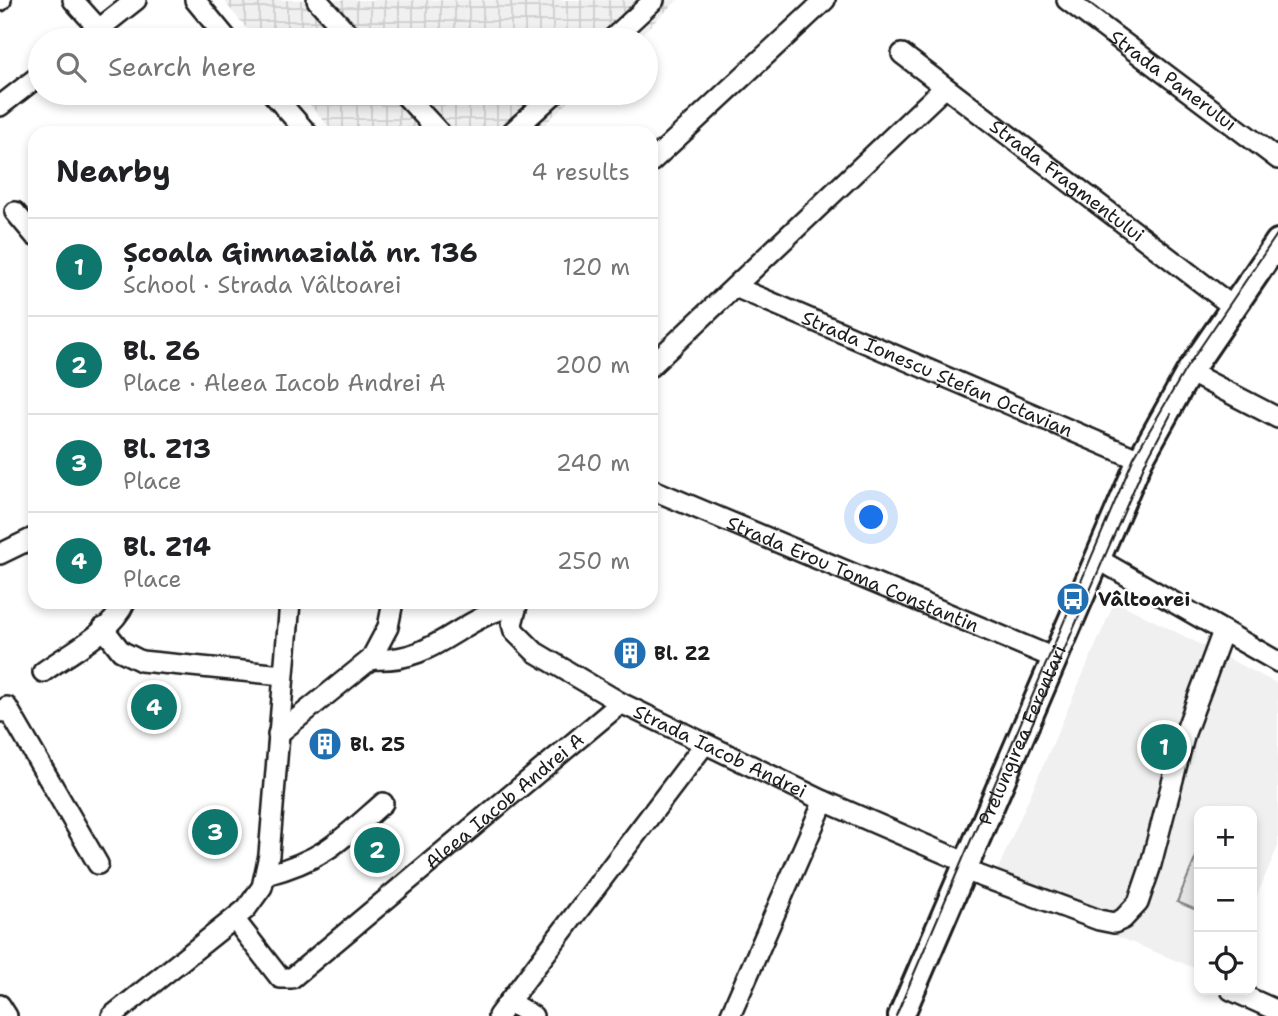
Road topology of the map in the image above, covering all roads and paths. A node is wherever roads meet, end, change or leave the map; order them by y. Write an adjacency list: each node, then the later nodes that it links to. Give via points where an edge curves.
1 (74, 0): 8 (street)
2 (136, 0): 9 (street)
3 (195, 0): 10 (street)
4 (317, 0): 11 (street)
5 (654, 0): 12 (street)
6 (825, 0): 23 (street)
7 (1067, 0): 24 (street, Strada Panerului)
8 (88, 28)
9 (101, 28)
10 (218, 28)
11 (343, 28)
12 (624, 28)
13 (902, 54): 15 (street, Strada Fragmentului)
14 (28, 84): 19 (street)
15 (944, 88): 28 (street); 29 (street, Strada Fragmentului)
16 (282, 105): 20 (street)
17 (414, 105): 21 (street)
18 (542, 105): 22 (street)
19 (0, 106)
20 (301, 126)
21 (434, 126)
22 (519, 126)
23 (658, 155)
24 (1278, 159)
25 (15, 212): 26 (street)
26 (28, 228)
27 (1278, 242): 29 (main road, Prelungirea Ferentari)
28 (735, 287): 30 (street); 33 (street, Strada Ionescu Ștefan Octavian)
29 (1232, 306): 31 (main road, Prelungirea Ferentari)
30 (658, 359)
31 (1189, 372): 32 (street); 33 (main road, Prelungirea Ferentari)
32 (1278, 418)
33 (1140, 460): 37 (main road, Prelungirea Ferentari)
34 (658, 492): 45 (street, Strada Erou Toma Constantin)
35 (28, 540): 36 (street)
36 (0, 554)
37 (1096, 558): 44 (street); 45 (main road, Prelungirea Ferentari)
38 (122, 609): 43 (street)
39 (289, 609): 49 (street)
40 (392, 609): 46 (street, via 388,627)
41 (503, 609): 46 (street, via 404,658)
42 (516, 609): 50 (street, Strada Iacob Andrei, via 512,624 524,644)
43 (103, 628): 48 (street); 49 (street, via 121,651 141,661)
44 (1223, 631): 47 (street); 57 (street, Strada Iacob Andrei, via 1185,733 1150,867 1131,913 1114,923 1099,920)
45 (1054, 658): 57 (main road, Prelungirea Ferentari)
46 (371, 659): 52 (street)
47 (1278, 662)
48 (43, 672)
49 (283, 675): 52 (street)
50 (621, 703): 53 (street, Strada Iacob Andrei); 59 (street, Aleea Iacob Andrei A, via 292,978 280,978)
51 (0, 712): 56 (street, via 7,707)
52 (278, 734): 58 (street)
53 (704, 745): 54 (street, Strada Iacob Andrei); 62 (street)
54 (824, 801): 57 (street, Strada Iacob Andrei); 67 (street)
55 (383, 803): 58 (street, via 328,851 308,863)
56 (98, 864)
57 (965, 867): 68 (main road, Prelungirea Ferentari)
58 (266, 875): 59 (street, via 255,899)
59 (235, 919): 65 (street)
60 (1242, 995): 63 (street)
61 (0, 1005): 64 (street)
62 (504, 1009): 66 (street)
63 (1278, 1011)
64 (7, 1016)
65 (112, 1016)
66 (533, 1016)
67 (730, 1016)
68 (901, 1016)

